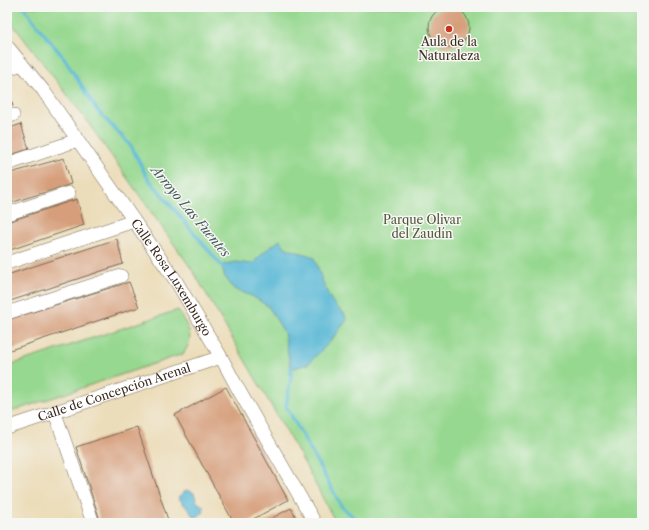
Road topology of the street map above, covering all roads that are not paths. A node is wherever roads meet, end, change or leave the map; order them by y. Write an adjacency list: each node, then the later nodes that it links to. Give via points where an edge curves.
1 (7, 46): 2 (street, Calle Rosa Luxemburgo)
2 (22, 64): 3 (street); 4 (street, Calle Rosa Luxemburgo)
3 (7, 69)
4 (78, 140): 5 (street); 8 (street, Calle Rosa Luxemburgo)
5 (7, 164)
6 (69, 193): 7 (street)
7 (7, 214)
8 (134, 221): 9 (street); 12 (street, Calle Rosa Luxemburgo, via 189,303)
9 (7, 263)
10 (121, 276): 11 (street)
11 (7, 313)
12 (221, 357): 13 (street, Calle de Concepción Arenal); 16 (street, Calle Rosa Luxemburgo)
13 (55, 413): 14 (street, Calle de Concepción Arenal); 15 (street)
14 (7, 428)
15 (93, 523)
16 (315, 523)

